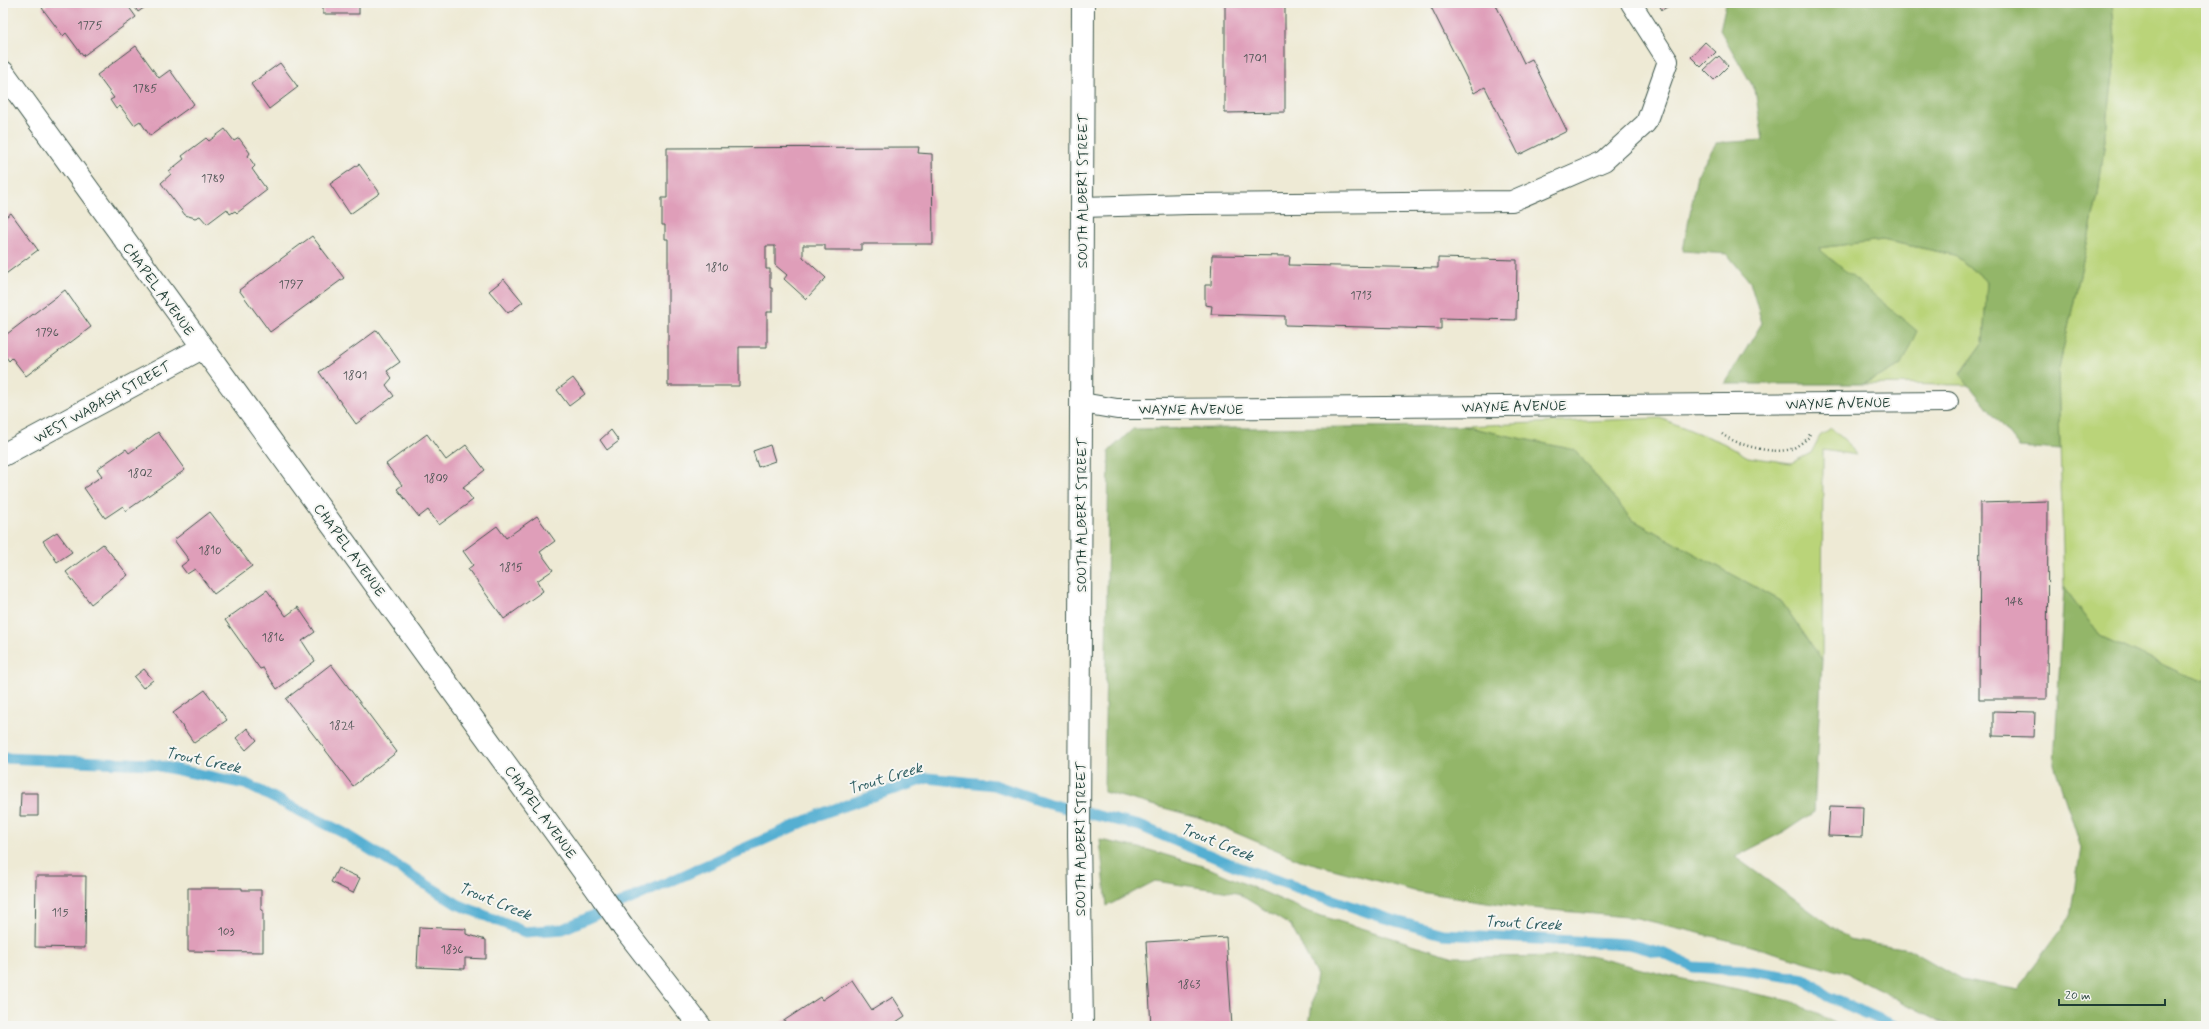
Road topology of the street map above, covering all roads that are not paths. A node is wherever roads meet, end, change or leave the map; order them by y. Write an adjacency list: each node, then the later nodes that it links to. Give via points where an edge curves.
1 (1083, 3): 4 (street, SOUTH ALBERT STREET)
2 (1630, 3): 4 (lane, via 1668,61 1646,123 1604,161 1512,201)
3 (3, 72): 5 (street, CHAPEL AVENUE)
4 (1082, 207): 7 (street, SOUTH ALBERT STREET)
5 (202, 348): 8 (street, WEST WABASH STREET); 9 (street, CHAPEL AVENUE, via 624,928)
6 (1948, 402): 7 (lane, WAYNE AVENUE, via 1158,409 1117,409)
7 (1082, 403): 10 (street, SOUTH ALBERT STREET, via 1079,783)
8 (3, 455)
9 (700, 1026)
10 (1082, 1026)

